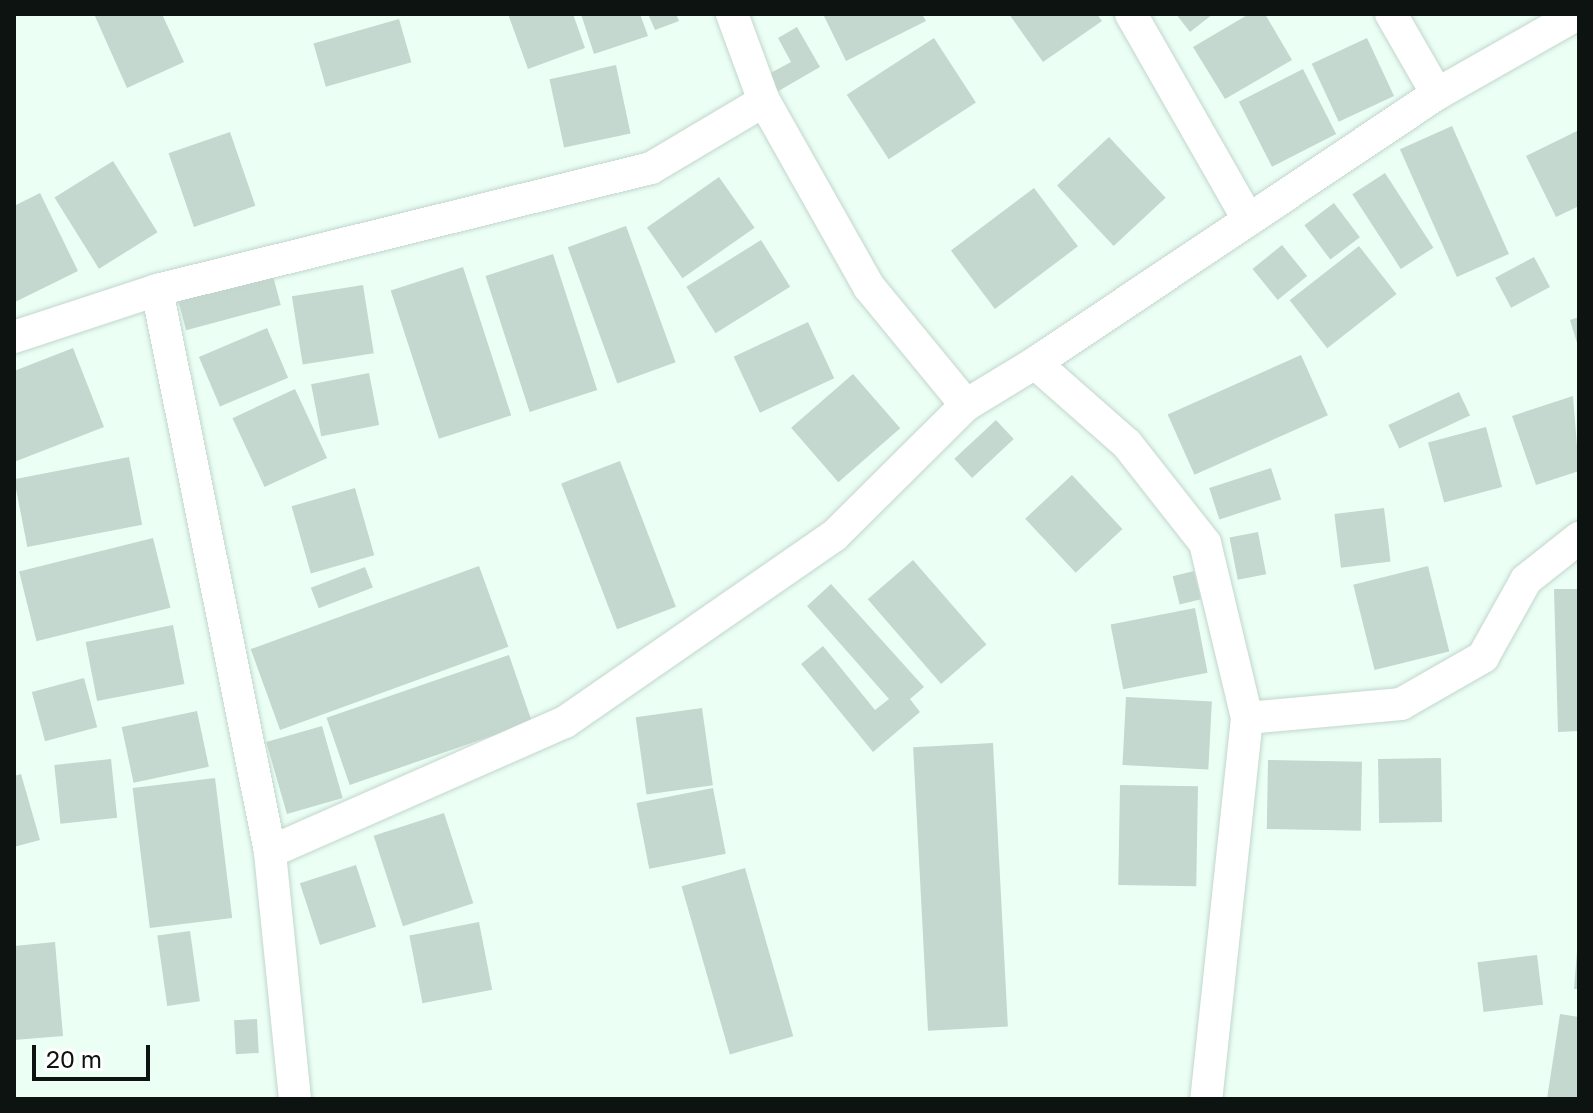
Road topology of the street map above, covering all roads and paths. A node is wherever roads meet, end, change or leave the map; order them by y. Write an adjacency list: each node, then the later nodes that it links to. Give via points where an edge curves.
1 (732, 14): 6 (street)
2 (1131, 14): 7 (street)
3 (1391, 14): 5 (street)
4 (1578, 14): 5 (street)
5 (1437, 94): 7 (street)
6 (764, 101): 8 (street, via 651,168); 11 (street, via 869,287)
7 (1246, 216): 10 (street)
8 (157, 290): 9 (street); 14 (street)
9 (14, 337)
10 (1035, 363): 11 (street); 13 (street, via 1127,444 1205,543)
11 (966, 405): 14 (street, via 834,536 565,722)
12 (1579, 538): 13 (street, via 1526,580 1483,657 1401,704)
13 (1247, 718): 16 (street)
14 (270, 852): 15 (street)
15 (295, 1099)
16 (1206, 1099)

